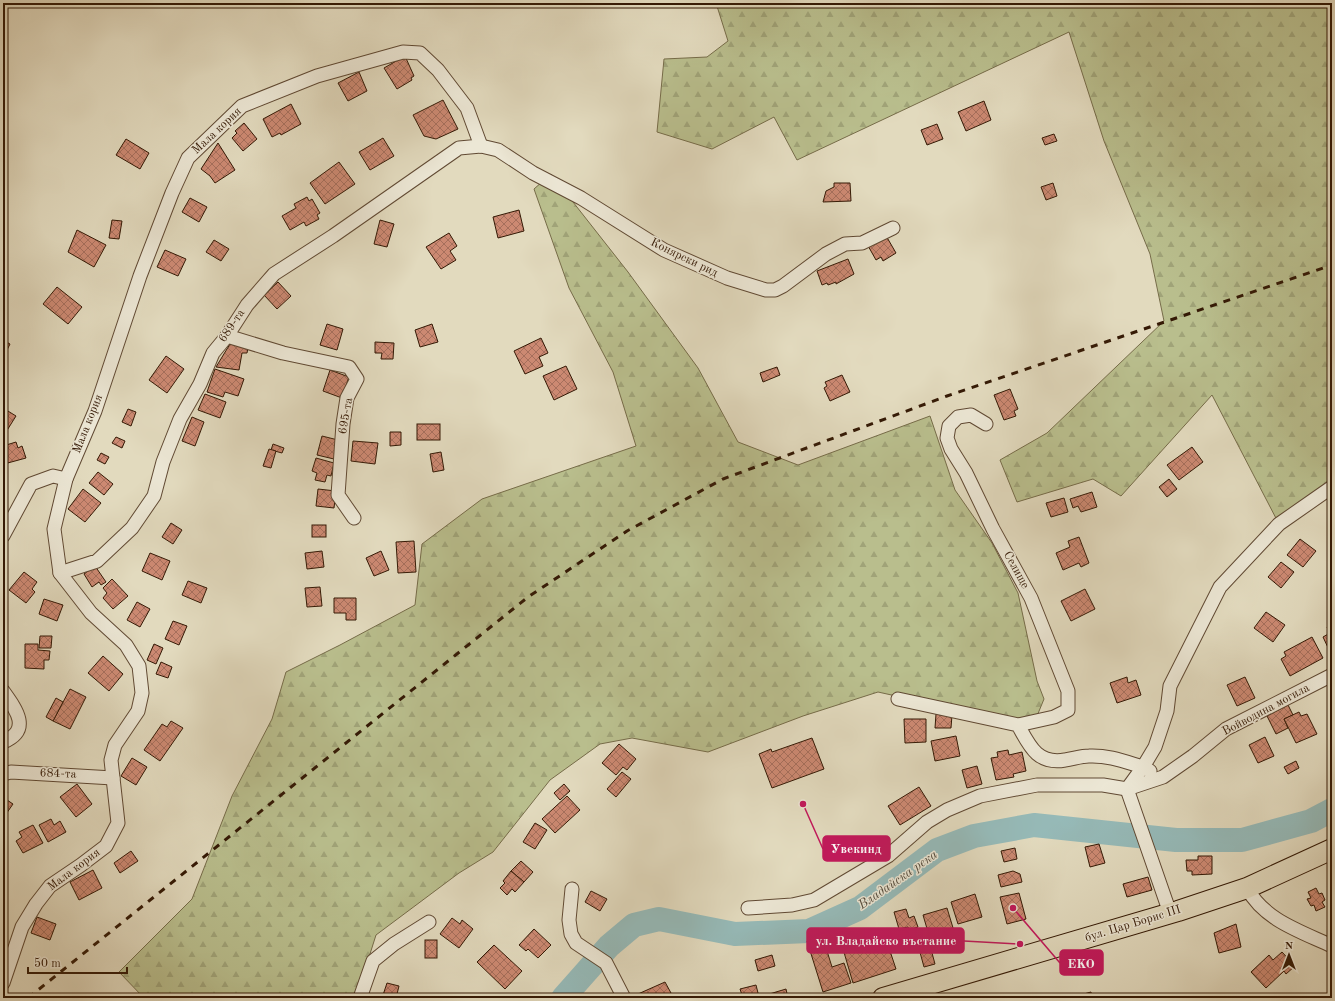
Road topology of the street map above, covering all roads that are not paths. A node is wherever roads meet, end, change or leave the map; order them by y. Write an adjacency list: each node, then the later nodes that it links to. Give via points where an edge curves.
1 (481, 146): 2 (street, Конярски рид, via 498,150 664,250 727,278 766,290 783,286 826,254 845,244 862,243); 3 (street, 689-та, via 459,148 274,274 247,305); 5 (street, Мала кория, via 467,108 438,70 420,53 403,52 317,76 242,106 188,158 140,276 95,411)
2 (893, 228)
3 (227, 336): 7 (street, 695-та, via 283,353 349,367 357,379 347,398 342,424 338,495); 9 (street, 689-та, via 213,353 200,384 180,419 163,462 154,496 132,528 97,560)
4 (986, 424): 13 (street, Селище, via 971,415 958,417 949,426 947,438 1031,598 1068,691 1068,710 1054,717)
5 (66, 478): 8 (street, via 53,476 31,484); 9 (street, Мала кория, via 54,529)
6 (1332, 487): 15 (street, via 1279,524 1220,587 1170,686 1167,711 1155,747)
7 (354, 518)
8 (3, 536)
9 (60, 573): 18 (street, Мала кория, via 91,613 126,645 138,666 141,699 138,711 115,744 111,760)
10 (1332, 675): 17 (street, Войводина могила, via 1226,729)
11 (3, 691): 14 (street, via 14,706 20,722 19,731 11,739)
12 (898, 699): 13 (street)
13 (1018, 724): 15 (street, via 1039,756 1049,761 1089,756 1114,758)
14 (3, 742)
15 (1143, 767): 17 (street); 19 (street)
16 (3, 774): 18 (street, 684-та, via 11,772)
17 (1163, 777): 19 (street, Войводина могила)
18 (113, 778): 27 (street, Мала кория, via 118,824 106,846 50,886 36,904 22,928)
19 (1127, 789): 23 (street, via 1104,785 1037,785 980,796 946,810 927,822 888,856 814,900 792,905); 24 (street)
20 (1332, 849): 21 (main road, бул. Цар Борис III)
21 (1247, 888): 24 (main road, бул. Цар Борис III); 26 (street, via 1254,901 1273,918)
22 (572, 889): 29 (street, via 569,920 571,934 576,943 606,963)
23 (748, 908)
24 (1170, 913): 30 (main road, бул. Цар Борис III)
25 (428, 922): 28 (street, via 372,961)
26 (1332, 946)
27 (3, 983)
28 (360, 998)
29 (624, 998)
30 (883, 998)

